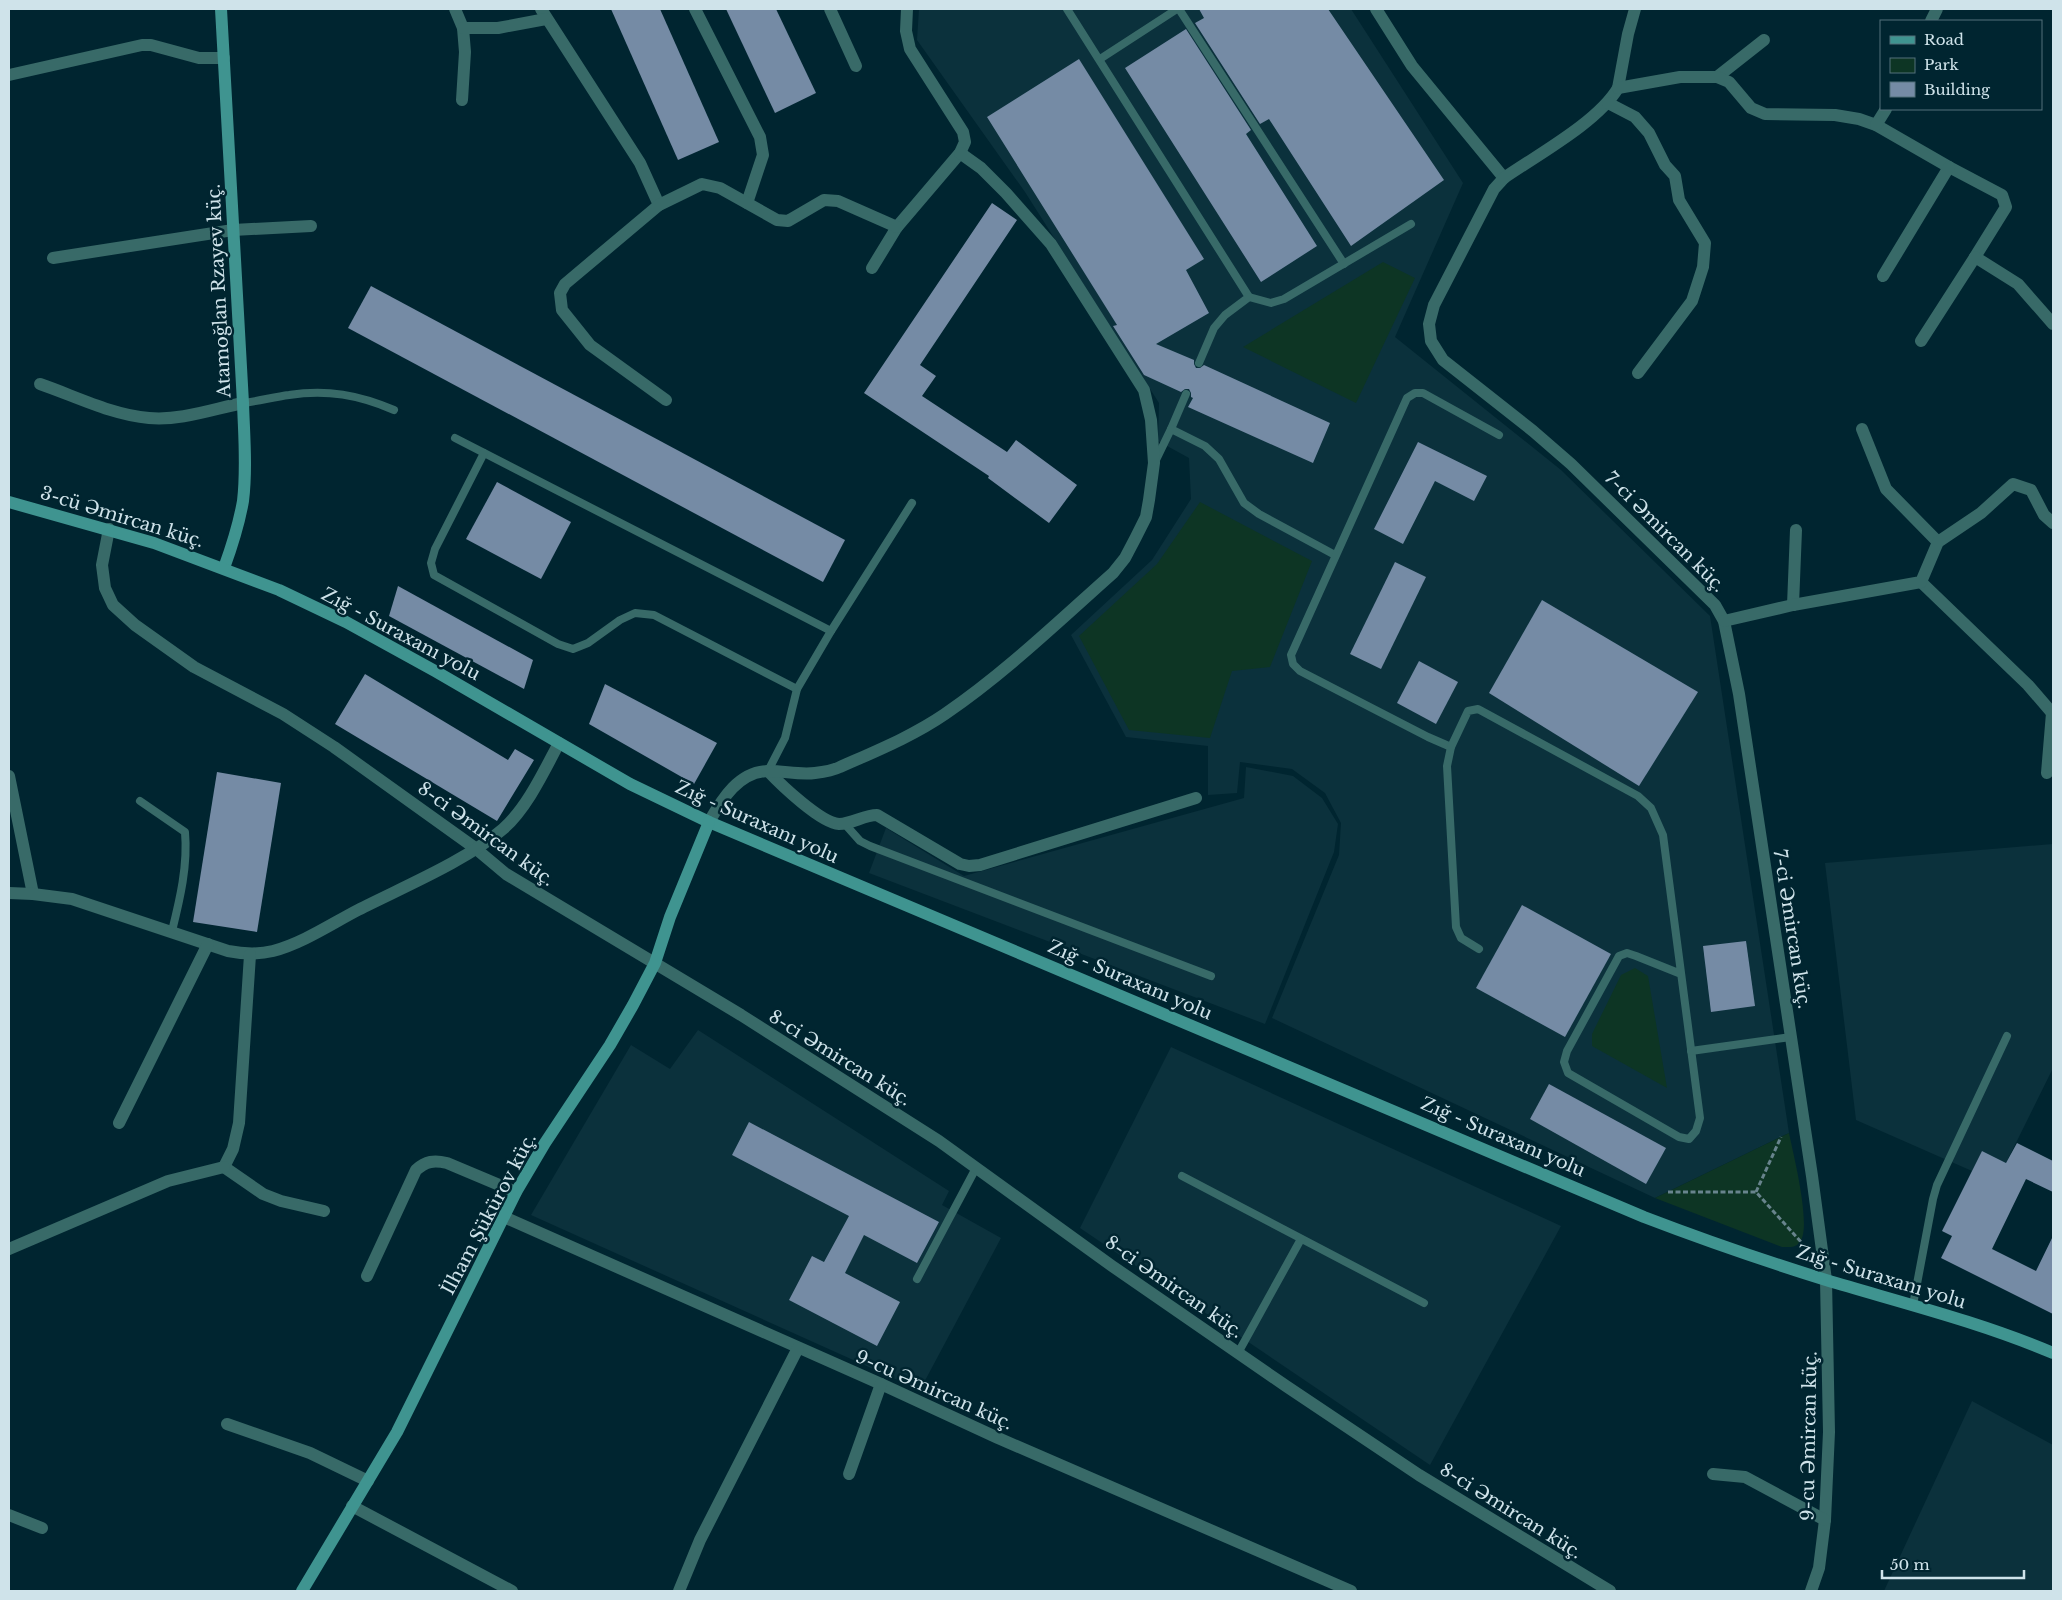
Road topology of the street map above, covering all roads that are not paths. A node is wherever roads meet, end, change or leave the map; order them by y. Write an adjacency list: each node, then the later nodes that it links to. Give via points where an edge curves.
1 (221, 9): 13 (main road, Atamoğlan Rzayev küç.)
2 (455, 9): 11 (street)
3 (695, 9): 26 (street, via 760,137 763,155)
4 (830, 9): 15 (street)
5 (907, 9): 23 (street, via 906,31 910,48 963,132 965,142)
6 (1067, 9): 14 (lane)
7 (1178, 9): 14 (lane); 34 (lane)
8 (1376, 9): 25 (street, via 1412,66)
9 (1634, 9): 18 (street, 7-ci Əmircan küç.)
10 (544, 14): 11 (street, via 498,28); 27 (street, via 640,163)
11 (463, 28): 19 (street)
12 (1764, 40): 17 (street)
13 (224, 58): 16 (street, via 199,58 142,45); 31 (main road, Atamoğlan Rzayev küç.)
14 (1100, 59): 37 (lane)
15 (856, 66)
16 (9, 75)
17 (1717, 77): 18 (street, via 1680,77); 22 (street, via 1729,82 1751,108 1765,114 1835,115)
18 (1618, 88): 20 (street, 7-ci Əmircan küç.)
19 (462, 100)
20 (1608, 103): 25 (street, 7-ci Əmircan küç.); 41 (street, via 1635,117 1649,133 1674,176 1679,200 1705,242 1703,267 1692,301)
21 (1885, 110): 22 (street)
22 (1876, 125): 24 (street)
23 (960, 153): 30 (street); 52 (street, via 1006,193 1051,244 1144,390 1151,420)
24 (1949, 167): 32 (street, via 2002,195 2006,207); 36 (street)
25 (1504, 178): 63 (street, 7-ci Əmircan küç., via 1494,189 1434,305 1429,324 1431,341 1443,360 1571,464 1715,605)
26 (747, 203): 27 (street, via 720,188 702,184); 30 (street, via 777,220 788,220 824,200 838,201)
27 (659, 205): 44 (street, via 566,284 560,293 562,310 590,345)
28 (1411, 224): 34 (lane)
29 (310, 226): 31 (street)
30 (897, 227): 35 (street)
31 (233, 230): 33 (street); 45 (main road, Atamoğlan Rzayev küç.)
32 (1975, 257): 38 (street, via 2018,284); 39 (street)
33 (53, 258)
34 (1344, 264): 37 (lane, via 1271,304)
35 (872, 268)
36 (1883, 276)
37 (1250, 297): 40 (lane, via 1224,315 1214,328)
38 (2053, 324)
39 (1921, 341)
40 (1199, 363)
41 (1638, 373)
42 (40, 384): 45 (street, via 123,414 150,418 176,417)
43 (1186, 394): 47 (lane)
44 (666, 400)
45 (243, 403): 46 (lane, via 289,394 347,394); 60 (main road, Atamoğlan Rzayev küç., via 243,501)
46 (394, 410)
47 (1171, 429): 52 (lane); 59 (lane, via 1205,446 1219,459 1244,503)
48 (1862, 429): 58 (street, via 1886,489)
49 (1499, 435): 59 (lane, via 1423,393 1407,398)
50 (455, 438): 51 (lane)
51 (484, 453): 64 (lane); 65 (lane, via 435,549 431,563 434,576 550,639 573,648 588,643 635,613 654,614)
52 (1154, 463): 69 (street, via 1146,517 1125,558 1113,573 1016,659 945,714 902,740 834,770 805,774)
53 (9, 502): 56 (main road, 3-cü Əmircan küç.)
54 (912, 503): 64 (lane)
55 (2053, 523): 58 (street, via 2044,515 2031,490 2013,484 1982,513)
56 (109, 529): 60 (main road, 3-cü Əmircan küç.); 76 (street, 8-ci Əmircan küç., via 102,565 105,588 113,605 135,625 194,667 282,714 334,747)
57 (1796, 530): 62 (street)
58 (1938, 542): 61 (street)
59 (1335, 555): 68 (lane, via 1290,655 1293,664 1300,671)
60 (224, 568): 67 (main road, Zığ - Suraxanı yolu, via 346,622)
61 (1921, 582): 62 (street); 66 (street)
62 (1793, 605): 63 (street)
63 (1724, 621): 86 (street, 7-ci Əmircan küç., via 1739,694)
64 (831, 631): 65 (lane)
65 (797, 689): 69 (lane, via 785,738)
66 (2052, 713): 70 (street)
67 (559, 743): 74 (main road, Zığ - Suraxanı yolu, via 630,784); 76 (street, via 528,800 504,828)
68 (1451, 747): 81 (lane, via 1447,766 1456,927 1461,938); 84 (lane, via 1468,710 1478,708 1638,796 1651,808 1663,834)
69 (768, 771): 74 (street, via 750,774 733,787); 75 (street, via 792,795 826,819)
70 (2046, 773)
71 (9, 776): 78 (street)
72 (1196, 798): 75 (street, via 969,866 960,864 877,814)
73 (140, 801): 79 (lane, via 185,832 180,897)
74 (709, 822): 83 (main road, İlham Şükürov küç.); 100 (main road, Zığ - Suraxanı yolu, via 1644,1217)
75 (844, 823): 85 (lane, via 860,841 870,846)
76 (476, 848): 82 (street, via 300,941); 83 (street, 8-ci Əmircan küç., via 506,874)
77 (9, 894): 78 (street)
78 (34, 894): 79 (street, via 72,898)
79 (172, 931): 80 (street)
80 (208, 944): 82 (street); 89 (street)
81 (1479, 949)
82 (250, 955): 90 (street, via 239,1123 233,1149)
83 (655, 963): 91 (street, 8-ci Əmircan küç., via 939,1141); 93 (main road, İlham Şükürov küç., via 610,1046)
84 (1682, 974): 88 (lane); 88 (lane, via 1627,953 1619,956 1564,1062 1568,1073 1679,1137 1689,1139 1700,1118)
85 (1211, 976)
86 (1791, 1036): 88 (lane); 100 (street, 7-ci Əmircan küç.)
87 (2007, 1036): 102 (lane, via 1937,1185)
88 (1692, 1051)
89 (119, 1123)
90 (224, 1167): 94 (street, via 263,1194); 97 (street, via 168,1181)
91 (976, 1168): 99 (lane); 104 (street, 8-ci Əmircan küç.)
92 (1182, 1176): 96 (lane)
93 (516, 1192): 95 (main road, İlham Şükürov küç.); 98 (street, via 447,1163 424,1162 416,1170)
94 (324, 1211)
95 (504, 1217): 103 (street, 9-cu Əmircan küç.); 110 (main road, İlham Şükürov küç., via 397,1432)
96 (1301, 1239): 101 (lane); 104 (lane)
97 (9, 1249)
98 (367, 1276)
99 (917, 1279)
100 (1826, 1280): 102 (main road, Zığ - Suraxanı yolu); 113 (street, 9-cu Əmircan küç., via 1829,1432)
101 (1424, 1303)
102 (1913, 1305): 105 (main road, Zığ - Suraxanı yolu)
103 (798, 1348): 106 (street, 9-cu Əmircan küç.); 118 (street, via 700,1540)
104 (1238, 1352): 120 (street, 8-ci Əmircan küç., via 1419,1475)
105 (2053, 1353)
106 (881, 1384): 108 (street); 115 (street, 9-cu Əmircan küç.)
107 (228, 1424): 110 (street, via 310,1453)
108 (849, 1474)
109 (1712, 1474): 113 (street, via 1745,1477)
110 (368, 1481): 111 (main road, İlham Şükürov küç.)
111 (352, 1506): 116 (main road, İlham Şükürov küç.); 117 (street)
112 (9, 1515): 114 (street)
113 (1825, 1520): 121 (street, 9-cu Əmircan küç., via 1819,1568)
114 (42, 1528)
115 (1325, 1586): 119 (street, 9-cu Əmircan küç.)
116 (302, 1591)
117 (512, 1591)
118 (679, 1591)
119 (1351, 1591)
120 (1610, 1591)
121 (1811, 1591)

